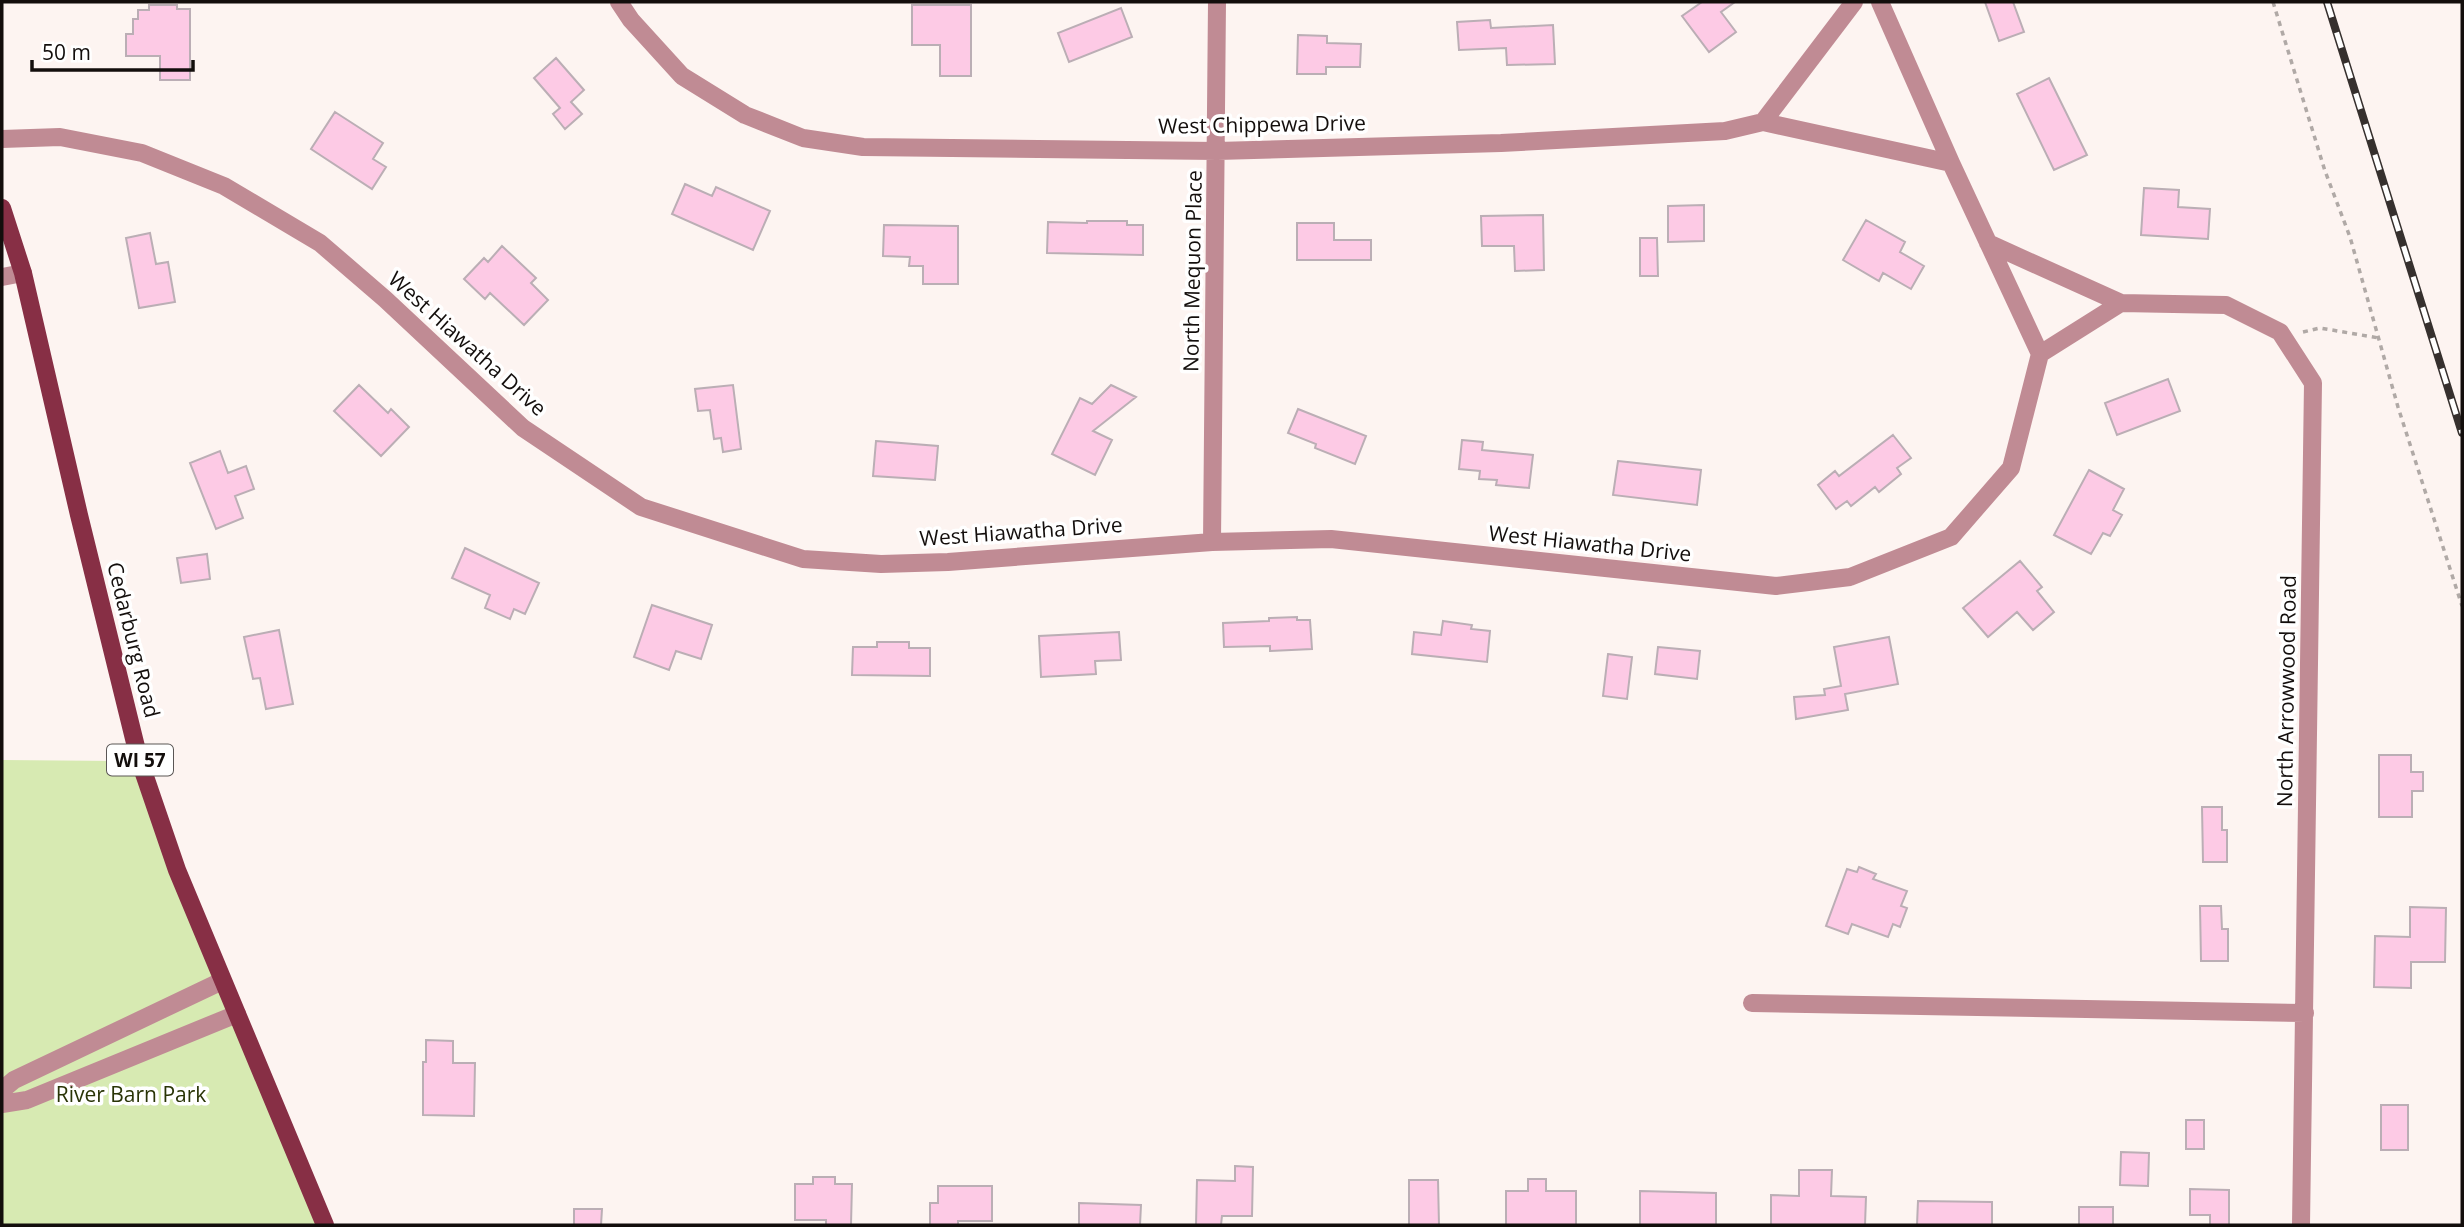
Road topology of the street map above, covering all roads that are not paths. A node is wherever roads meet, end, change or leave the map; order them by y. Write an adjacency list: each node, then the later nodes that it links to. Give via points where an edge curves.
1 (619, 2): 7 (street, West Chippewa Drive, via 682,76 745,115 803,138 863,147)
2 (1217, 2): 7 (street, North Mequon Place)
3 (1854, 2): 5 (street)
4 (1880, 2): 8 (street)
5 (1763, 122): 7 (street, West Chippewa Drive, via 1725,131 1501,143); 8 (street, West Chippewa Drive)
6 (2, 139): 15 (street, West Hiawatha Drive, via 60,137 142,153 224,186 320,243 523,428 641,507 689,523 803,559 881,564)
7 (1217, 151): 15 (street, North Mequon Place)
8 (1951, 163): 10 (street)
9 (2, 208): 11 (main road, Cedarburg Road / WI 57)
10 (1988, 243): 13 (street); 14 (street)
11 (23, 273): 12 (street); 16 (main road, Cedarburg Road / WI 57, via 139,759)
12 (2, 277)
13 (2121, 303): 14 (street); 18 (street, North Arrowwood Road, via 2226,305 2280,332 2313,383)
14 (2040, 354): 15 (street, West Hiawatha Drive, via 2011,468 1951,537 1850,577 1776,586 1331,539)
15 (1212, 542)
16 (222, 981): 19 (main road, Cedarburg Road / WI 57); 20 (street, via 13,1080)
17 (1752, 1003): 18 (street)
18 (2305, 1013): 23 (street, North Arrowwood Road)
19 (237, 1014): 21 (street, via 27,1100); 22 (main road, Cedarburg Road / WI 57)
20 (2, 1090)
21 (2, 1104)
22 (325, 1225)
23 (2301, 1225)

